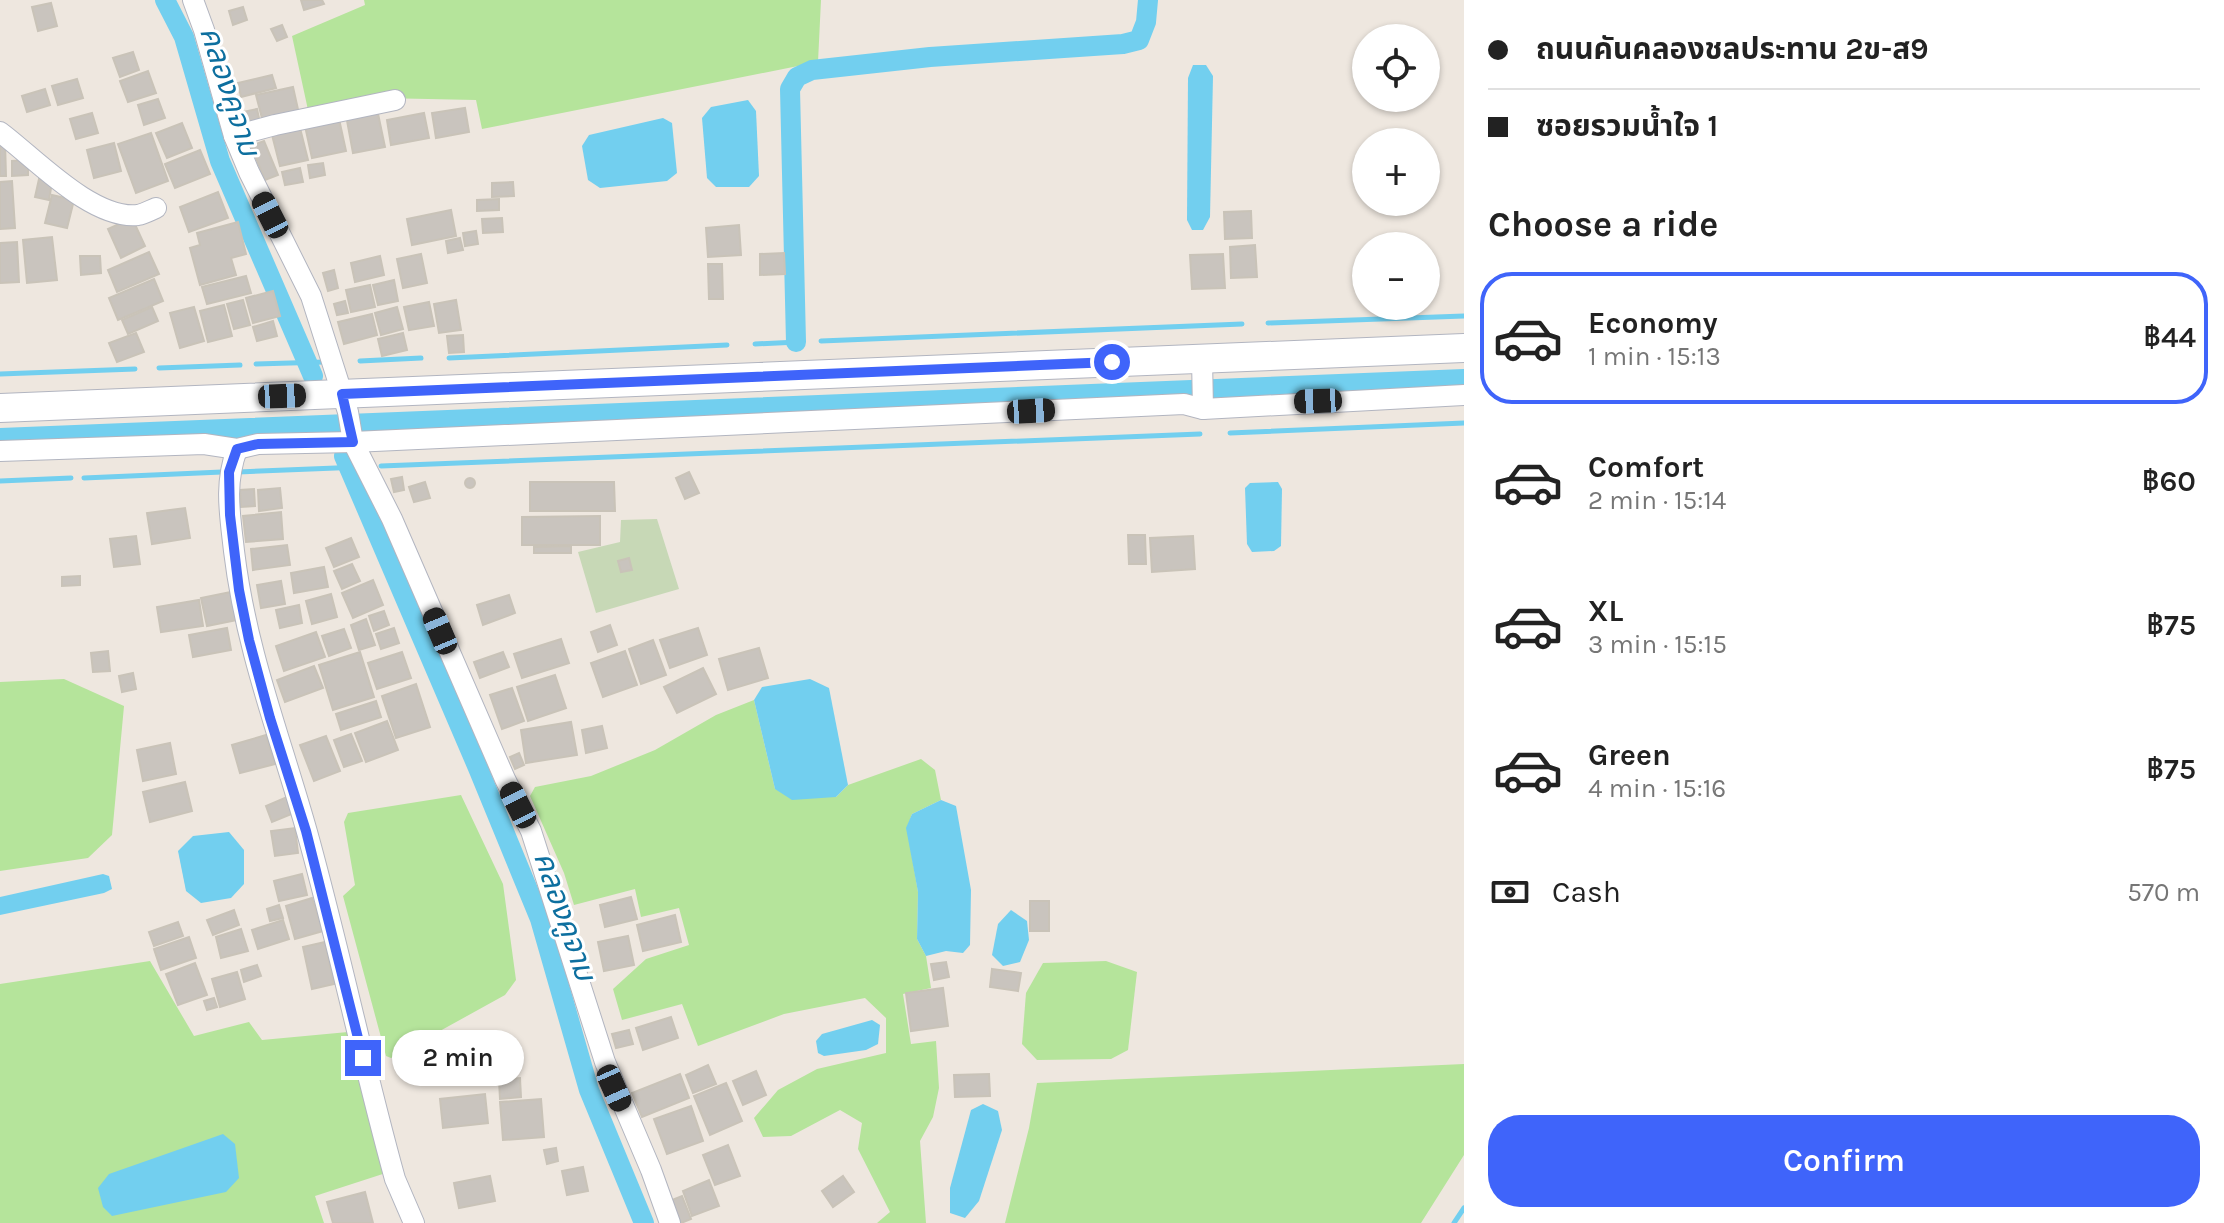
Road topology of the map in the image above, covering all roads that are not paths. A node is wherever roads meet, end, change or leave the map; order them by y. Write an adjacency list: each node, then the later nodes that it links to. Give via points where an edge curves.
1 (193, 0): 4 (street)
2 (395, 100): 4 (street)
3 (0, 132): 5 (street, via 101,207 139,215)
4 (234, 136): 9 (street, via 311,296)
5 (156, 208)
6 (1464, 348): 7 (street)
7 (1202, 364): 9 (street); 10 (street)
8 (1464, 395): 10 (street)
9 (345, 403): 11 (street); 12 (street)
10 (1203, 404): 12 (street)
11 (0, 408)
12 (352, 439): 13 (street); 16 (street, via 531,831 605,1062)
13 (237, 449): 14 (street, via 204,444); 15 (street, via 229,472 230,515 249,640 306,831 395,1179)
14 (0, 451)
15 (414, 1223)
16 (670, 1223)

